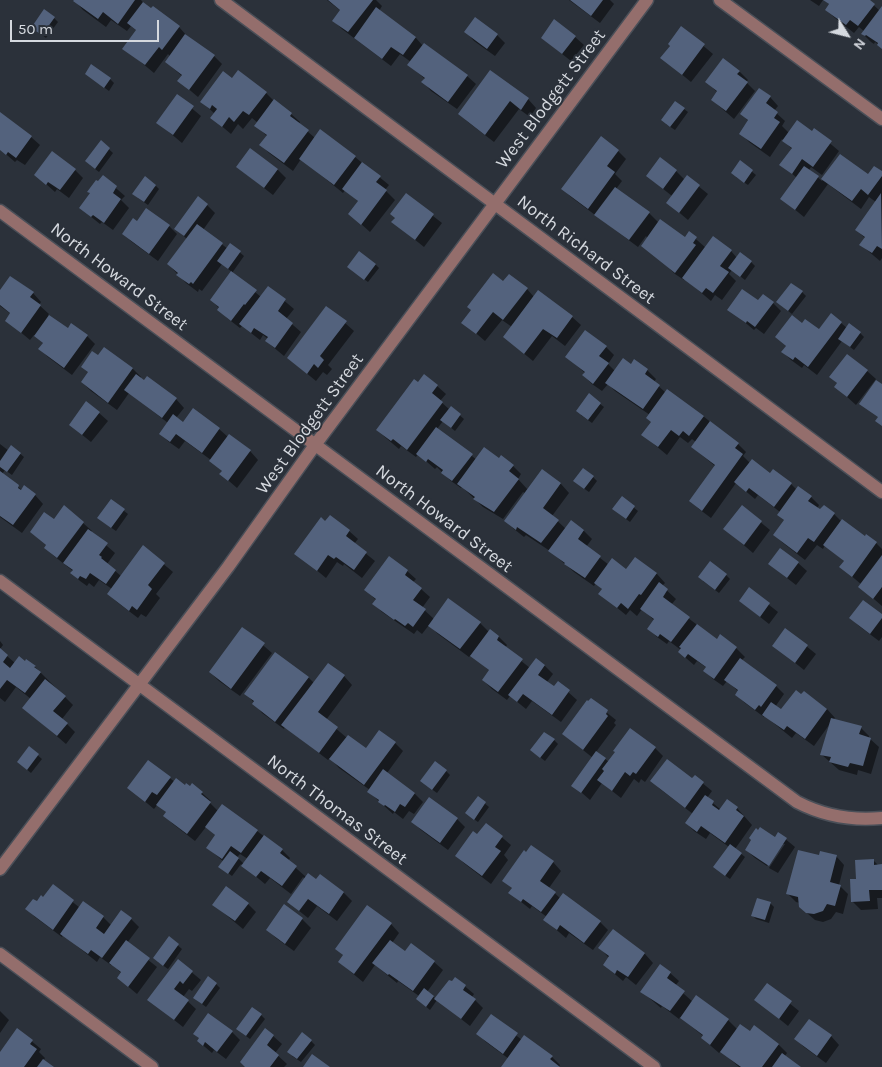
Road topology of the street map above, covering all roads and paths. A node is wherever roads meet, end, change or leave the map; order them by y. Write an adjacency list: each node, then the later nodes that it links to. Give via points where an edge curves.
1 (221, 0): 5 (street, North Richard Street)
2 (647, 0): 5 (street, West Blodgett Street)
3 (720, 0): 4 (street)
4 (882, 119)
5 (495, 204): 7 (street, West Blodgett Street); 8 (street, North Richard Street)
6 (0, 211): 7 (street, North Howard Street)
7 (315, 445): 10 (street, West Blodgett Street, via 228,567); 11 (street, North Howard Street, via 797,802 834,816 863,820)
8 (882, 492)
9 (0, 581): 10 (street, North Thomas Street)
10 (138, 684): 12 (street, West Blodgett Street); 15 (street, North Thomas Street)
11 (882, 818)
12 (0, 869)
13 (0, 954): 14 (street)
14 (152, 1067)
15 (654, 1067)

